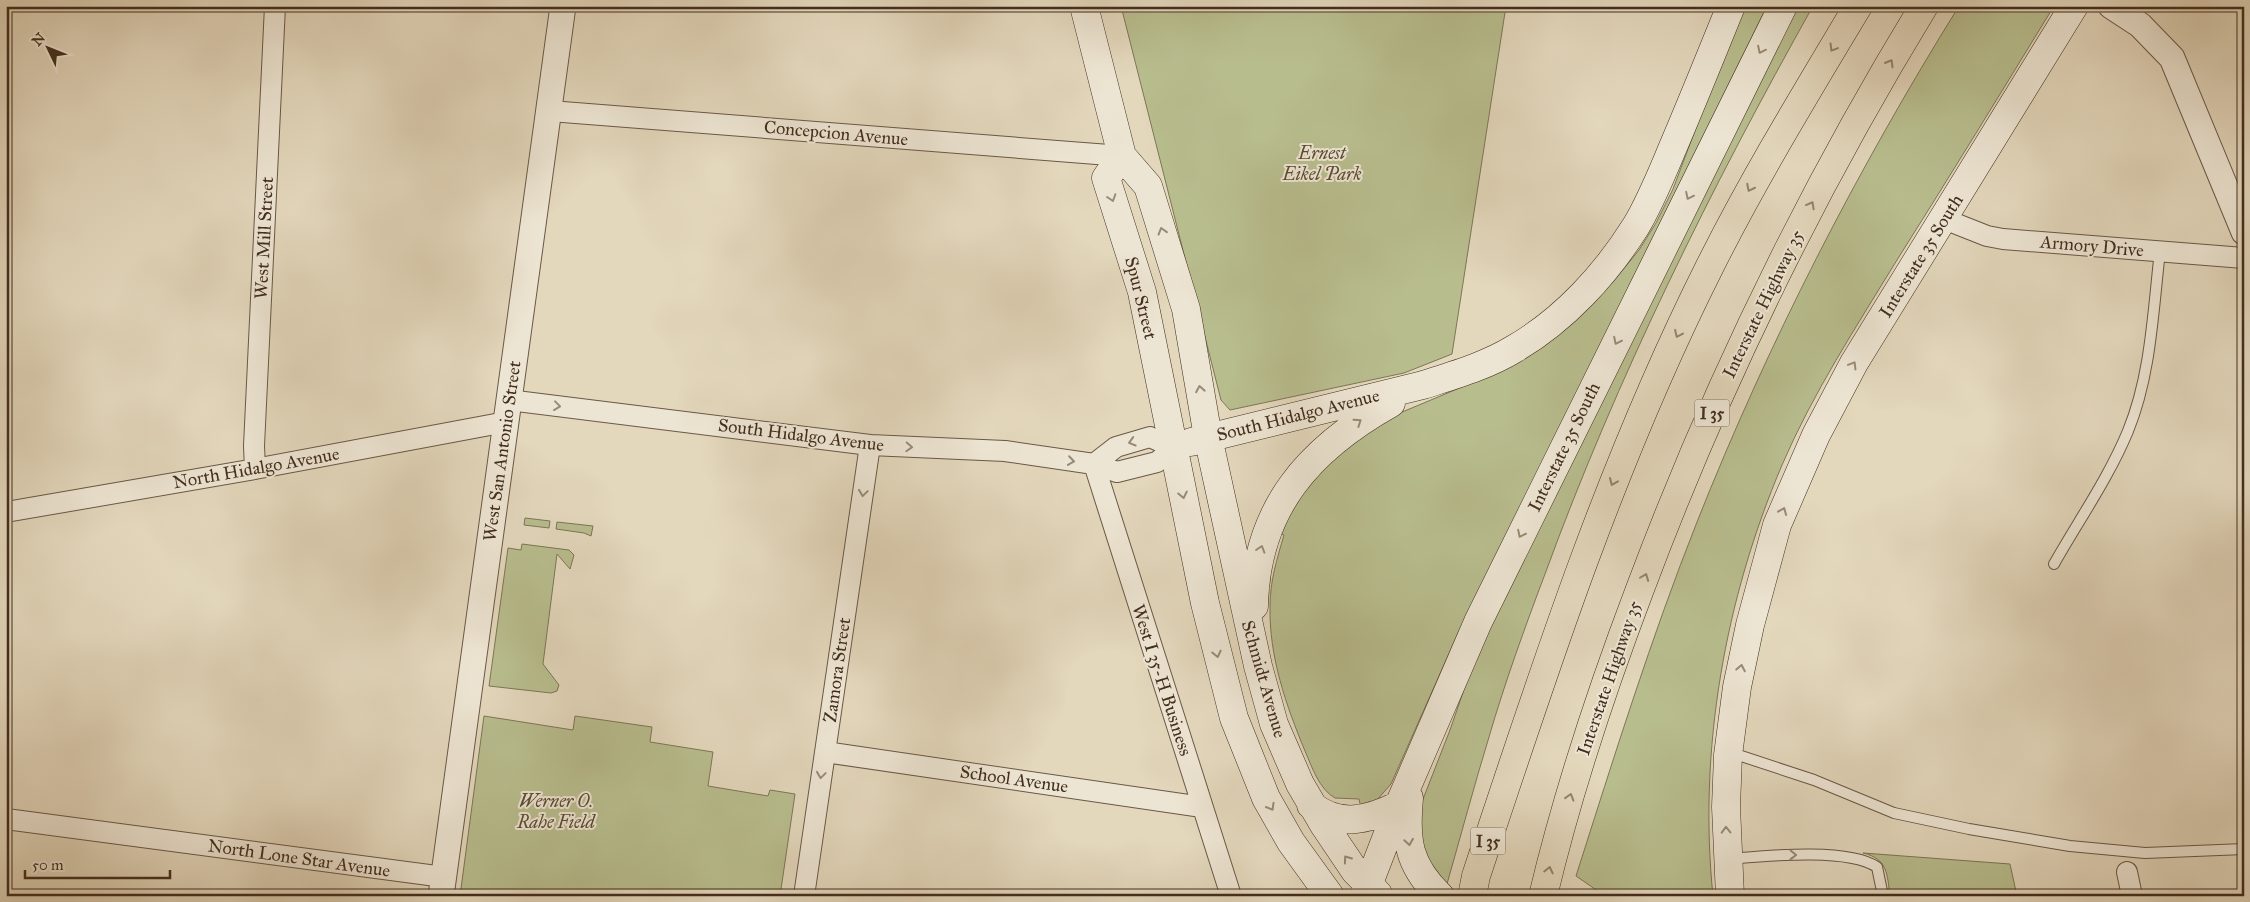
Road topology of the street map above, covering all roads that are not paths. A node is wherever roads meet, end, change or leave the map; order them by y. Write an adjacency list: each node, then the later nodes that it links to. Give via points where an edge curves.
1 (274, 6): 22 (street, West Mill Street)
2 (563, 6): 10 (street, West San Antonio Street)
3 (1084, 6): 11 (main road)
4 (1730, 6): 16 (main road, via 1653,193 1637,224 1601,274 1555,319 1515,348 1493,360)
5 (1783, 6): 28 (main road, Interstate 35 South, one-way to 28, via 1478,622)
6 (1858, 6): 43 (highway, I 35, one-way to 43, via 1762,165 1661,371 1581,566)
7 (1924, 6): 44 (highway, Interstate Highway 35 / I 35, one-way to 7, via 1595,715 1668,514 1696,447 1805,217)
8 (2074, 6): 12 (main road, Interstate 35 South)
9 (2111, 6): 13 (street, via 2140,25 2172,58)
10 (550, 110): 11 (street, Concepcion Avenue); 17 (street, West San Antonio Street)
11 (1122, 156): 18 (main road, one-way to 11, via 1186,309 1148,186); 20 (main road, Spur Street, one-way to 20, via 1106,178 1142,292)
12 (1944, 219): 14 (street, Armory Drive, via 2003,239); 27 (main road, Interstate 35 South, one-way to 12, via 1750,625 1766,560 1792,489 1841,387)
13 (2244, 232)
14 (2160, 251): 15 (street, Armory Drive); 24 (lane, via 2147,358 2134,414 2111,464)
15 (2244, 258)
16 (1423, 385): 18 (main road, South Hidalgo Avenue); 25 (main road, one-way to 16, via 1254,578 1265,538 1284,497 1297,477 1336,438 1358,421)
17 (507, 411): 19 (street, South Hidalgo Avenue, one-way to 19); 22 (street, North Hidalgo Avenue); 37 (street, West San Antonio Street)
18 (1208, 437): 20 (main road, South Hidalgo Avenue); 25 (main road, Schmidt Avenue)
19 (870, 445): 21 (street, South Hidalgo Avenue, one-way to 21, via 1005,451); 26 (street, Zamora Street, one-way to 26)
20 (1174, 448): 21 (street, South Hidalgo Avenue, via 1157,462 1117,472); 41 (main road, Schmidt Avenue, one-way to 41, via 1205,603 1234,718 1266,798 1291,842)
21 (1094, 464): 31 (street, West I 35-H Business)
22 (255, 469): 23 (street, North Hidalgo Avenue)
23 (6, 512)
24 (2054, 564)
25 (1258, 666): 29 (main road, Schmidt Avenue, via 1274,724)
26 (825, 752): 31 (street, School Avenue); 39 (street, Zamora Street, one-way to 39)
27 (1728, 752): 34 (lane, via 1814,780 1894,813 2070,846); 35 (main road, Interstate 35 South, one-way to 27)
28 (1411, 776): 30 (main road, Interstate 35 South); 42 (main road, one-way to 42, via 1407,821 1411,853 1424,879)
29 (1311, 804): 30 (main road, via 1329,816 1350,820 1374,816); 38 (main road, Schmidt Avenue, one-way to 29)
30 (1398, 805): 38 (main road, Interstate 35 South)
31 (1202, 807): 40 (street, West I 35-H Business)
32 (6, 819): 37 (street, North Lone Star Avenue)
33 (2244, 849): 34 (lane)
34 (2127, 851): 36 (lane)
35 (1727, 859): 45 (main road, Interstate 35 South); 46 (lane, one-way to 46, via 1792,855 1855,858 1877,867)
36 (2127, 872): 47 (street)
37 (442, 886)
38 (1370, 892)
39 (804, 896)
40 (1231, 896)
41 (1330, 896)
42 (1440, 896)
43 (1472, 896)
44 (1543, 896)
45 (1730, 896)
46 (1883, 896)
47 (2132, 896)

